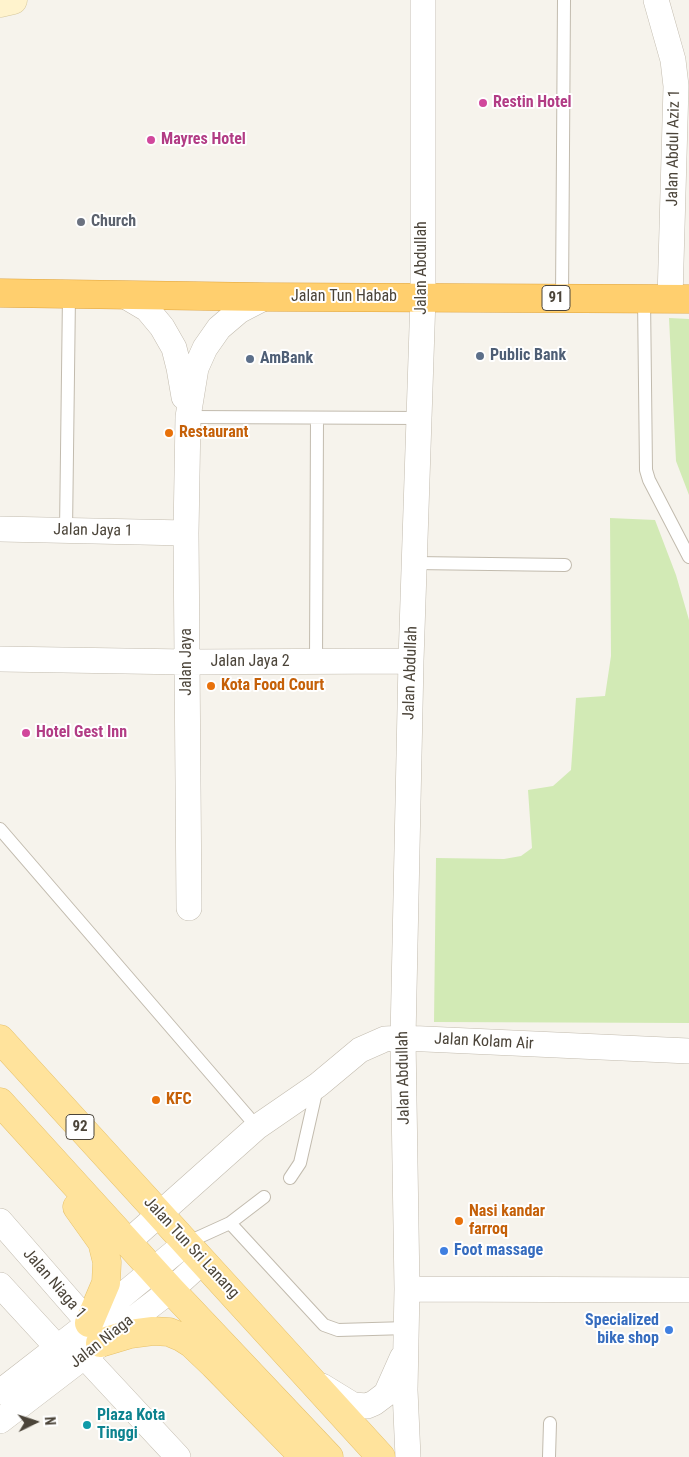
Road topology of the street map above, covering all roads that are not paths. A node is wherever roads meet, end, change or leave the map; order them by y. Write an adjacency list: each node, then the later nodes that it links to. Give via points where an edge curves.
1 (13, 0): 5 (street)
2 (423, 0): 13 (street, Jalan Abdullah)
3 (564, 0): 14 (lane)
4 (656, 0): 6 (street, Jalan Abdul Aziz 1)
5 (0, 4)
6 (679, 44): 7 (street, Jalan Abdul Aziz 1, via 673,60)
7 (682, 86): 8 (street, Jalan Abdul Aziz 1)
8 (682, 177): 15 (street, Jalan Abdul Aziz 1)
9 (0, 293): 10 (highway, Jalan Tun Habab)
10 (69, 295): 11 (highway, Jalan Tun Habab); 20 (lane)
11 (125, 296): 12 (highway, Jalan Tun Habab); 16 (street, Jalan Jaya, via 147,309 174,348)
12 (266, 297): 13 (highway, Jalan Tun Habab); 16 (street, Jalan Jaya, via 238,311 219,328 205,348 196,368)
13 (423, 297): 14 (highway, Jalan Tun Habab / 91); 18 (street, Jalan Abdullah)
14 (562, 298): 15 (highway, Jalan Tun Habab / 91)
15 (668, 299): 22 (lane, via 646,470)
16 (188, 417): 17 (lane); 21 (street, Jalan Jaya)
17 (317, 418): 18 (lane); 28 (lane)
18 (420, 418): 23 (street, Jalan Abdullah)
19 (0, 530): 20 (street, Jalan Jaya 1)
20 (66, 531): 21 (street, Jalan Jaya 1)
21 (186, 533): 27 (street, Jalan Jaya)
22 (689, 557)
23 (415, 563): 24 (lane); 26 (street, Jalan Abdullah)
24 (565, 565)
25 (0, 659): 27 (street, Jalan Jaya 2)
26 (410, 661): 28 (street, Jalan Jaya 2); 32 (street, Jalan Abdullah)
27 (187, 662): 28 (street, Jalan Jaya 2); 31 (street, Jalan Jaya)
28 (316, 663)
29 (0, 829): 30 (lane)
30 (4, 844): 37 (lane)
31 (189, 908)
32 (403, 1038): 34 (street, Jalan Kolam Air); 35 (street, Jalan Kolam Air, via 385,1040 360,1050); 48 (street, Jalan Abdullah)
33 (0, 1039): 41 (main road, Jalan Tun Sri Lanang / 92)
34 (689, 1051)
35 (318, 1085): 37 (street, Jalan Kolam Air); 39 (lane, via 300,1163)
36 (0, 1102): 38 (main road, 92)
37 (257, 1127): 41 (street, Jalan Kolam Air)
38 (42, 1148): 44 (main road, 92); 51 (main road, via 57,1179 105,1250 108,1273)
39 (290, 1178)
40 (264, 1197): 43 (lane)
41 (161, 1215): 44 (street, Jalan Kolam Air); 45 (main road, Jalan Tun Sri Lanang / 92)
42 (0, 1221): 51 (street, Jalan Niaga 1)
43 (230, 1223): 45 (lane); 50 (lane, via 324,1324 338,1330)
44 (128, 1242): 46 (main road, 92)
45 (195, 1252): 46 (street, Jalan Niaga); 53 (main road, Jalan Tun Sri Lanang / 92)
46 (163, 1280): 51 (street, Jalan Niaga); 59 (main road, 92)
47 (0, 1285): 52 (street)
48 (407, 1289): 49 (street); 50 (street, Jalan Abdullah)
49 (689, 1290)
50 (407, 1337): 53 (street, Jalan Abdullah, via 386,1394 368,1406 352,1405); 61 (street, Jalan Abdullah)
51 (91, 1341): 52 (street, Jalan Niaga); 55 (street, Jalan Niaga); 57 (street, Jalan Niaga 1); 58 (main road, via 153,1331 181,1336)
52 (57, 1348): 54 (street, Jalan Niaga)
53 (303, 1370): 60 (main road, Jalan Tun Sri Lanang / 92)
54 (0, 1392)
55 (0, 1421)
56 (550, 1423): 62 (lane)
57 (178, 1457)
58 (304, 1457)
59 (329, 1457)
60 (381, 1457)
61 (408, 1457)
62 (549, 1457)

